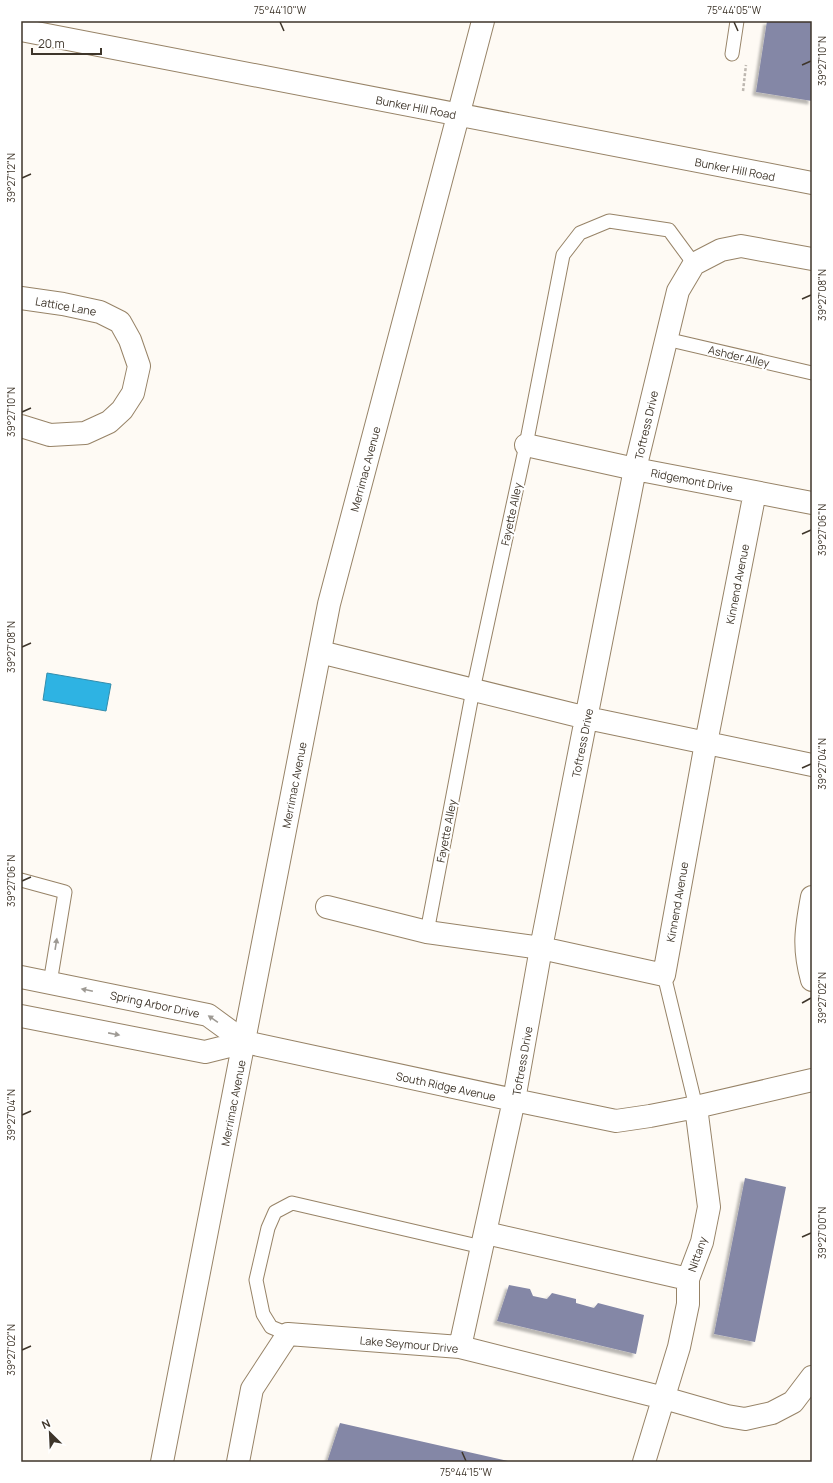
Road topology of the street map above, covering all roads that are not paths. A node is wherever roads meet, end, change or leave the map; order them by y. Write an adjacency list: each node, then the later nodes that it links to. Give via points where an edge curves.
1 (483, 21): 5 (street, Merrimac Avenue)
2 (738, 21): 4 (lane)
3 (21, 30): 5 (street, Bunker Hill Road)
4 (732, 54)
5 (458, 116): 6 (street, Bunker Hill Road); 17 (street, Merrimac Avenue, via 329,604)
6 (812, 183)
7 (812, 259): 8 (street, via 741,246 721,250)
8 (694, 264): 10 (street, Toftress Drive, via 678,291); 13 (lane, Fayette Alley, via 669,230 609,221 580,233 563,254)
9 (21, 298): 12 (street, Lattice Lane, via 100,312 120,322 130,340 138,366 133,393 122,410 109,422 85,433 50,435)
10 (666, 339): 11 (lane, Ashder Alley); 14 (street, Toftress Drive)
11 (812, 373)
12 (21, 426)
13 (526, 445): 14 (street, Ridgemont Drive); 18 (lane, Fayette Alley)
14 (635, 468): 15 (street, Ridgemont Drive); 19 (street, Toftress Drive)
15 (755, 492): 16 (street, Ridgemont Drive); 20 (street, Kinnend Avenue)
16 (812, 503)
17 (320, 652): 18 (street); 32 (street, Merrimac Avenue)
18 (472, 690): 19 (street); 25 (lane, Fayette Alley)
19 (587, 718): 20 (street); 26 (street, Toftress Drive)
20 (706, 742): 21 (street); 27 (street, Kinnend Avenue)
21 (812, 765)
22 (21, 880): 30 (lane, one-way to 22, via 65,892)
23 (812, 897): 29 (street, via 805,939)
24 (327, 907): 25 (street)
25 (427, 932): 26 (street)
26 (541, 948): 27 (street); 34 (street, Toftress Drive)
27 (664, 974): 35 (lane)
28 (21, 977): 30 (street, Spring Arbor Drive)
29 (812, 980)
30 (50, 983): 32 (street, Spring Arbor Drive, one-way to 30, via 208,1015)
31 (21, 1016): 32 (street, one-way to 32, via 205,1052)
32 (245, 1042): 34 (street, South Ridge Avenue); 42 (street, Merrimac Avenue)
33 (812, 1080): 35 (street, South Ridge Avenue)
34 (514, 1100): 35 (street, South Ridge Avenue, via 616,1121); 36 (street, Toftress Drive)
35 (696, 1108): 37 (street, Nittany, via 709,1207 702,1242)
36 (484, 1240): 37 (street); 38 (lane, via 292,1203 275,1212 268,1228 256,1280 263,1314 271,1327); 39 (street, Toftress Drive)
37 (688, 1279): 41 (street, Nittany, via 688,1304)
38 (288, 1334): 39 (street, Lake Seymour Drive); 43 (street, via 252,1389)
39 (460, 1347): 41 (street, Lake Seymour Drive)
40 (812, 1377): 41 (street, Lake Seymour Drive, via 793,1402 772,1413 745,1419)
41 (664, 1398): 44 (street, Nittany)
42 (162, 1462)
43 (238, 1462)
44 (644, 1462)

